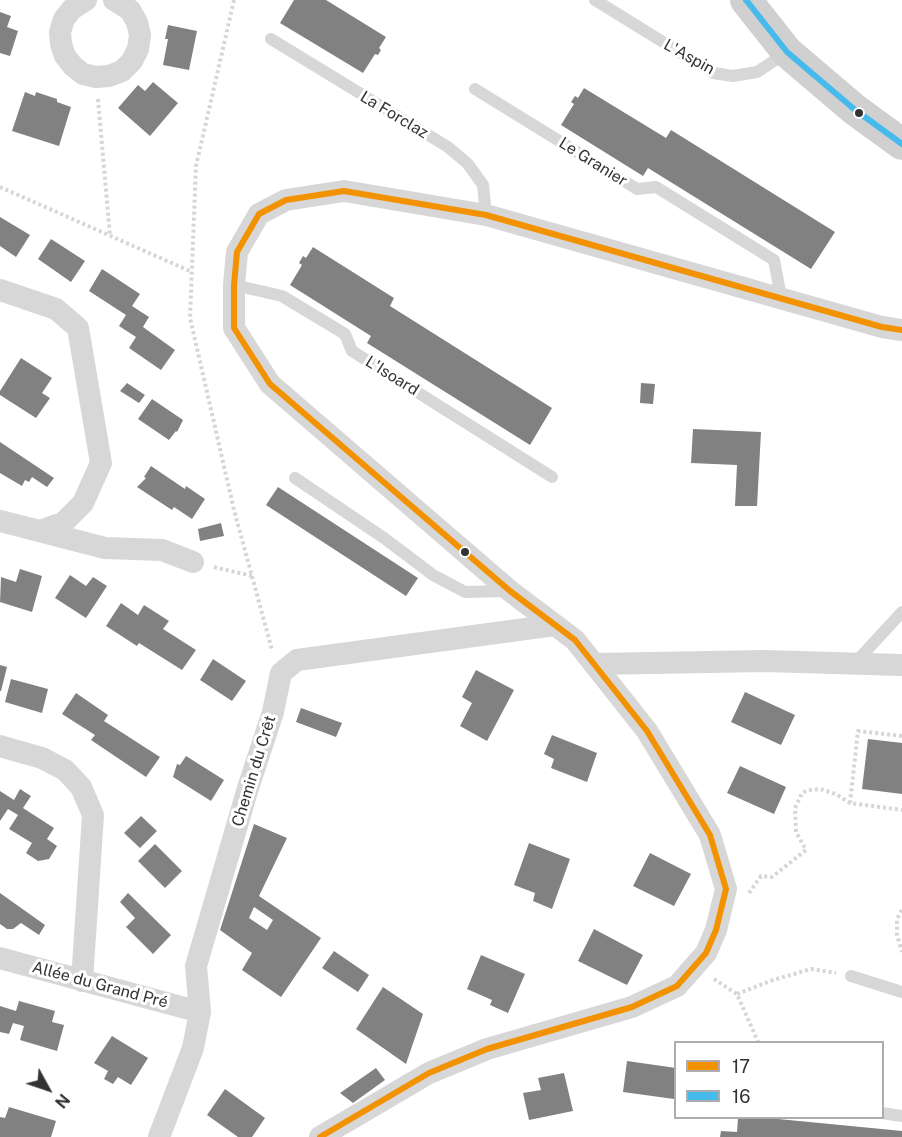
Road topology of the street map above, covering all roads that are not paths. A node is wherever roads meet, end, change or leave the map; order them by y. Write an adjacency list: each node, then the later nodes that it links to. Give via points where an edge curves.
1 (86, 0): 4 (street, via 64,19 61,44 73,66 96,77 122,71 138,49 137,22)
2 (595, 0): 6 (lane, L'Aspin, via 713,73 733,76 757,72)
3 (746, 0): 6 (street)
4 (118, 1)
5 (271, 39): 9 (lane, La Forclaz, via 448,147 468,164 483,185)
6 (788, 52): 8 (street)
7 (475, 89): 12 (lane, Le Granier, via 637,189 656,187 774,260)
8 (902, 144)
9 (486, 215): 10 (street, via 344,192 286,200 259,214 237,252); 12 (street)
10 (234, 285): 14 (lane, L'Isoard, via 282,296 345,334 352,351); 19 (street, via 234,327 270,384)
11 (0, 290): 17 (street, via 56,309 78,328 101,463 83,503 63,523)
12 (781, 297): 13 (street)
13 (902, 330)
14 (552, 477)
15 (295, 478): 19 (lane, via 433,575 465,592)
16 (0, 521): 17 (street)
17 (40, 531): 18 (street, via 105,548 162,550)
18 (193, 562)
19 (510, 591): 21 (street)
20 (902, 612): 23 (lane)
21 (555, 625): 22 (street, via 575,640); 30 (street, Chemin du Crêt, via 297,660 282,673 196,966)
22 (594, 663): 23 (street); 34 (street, via 647,730 710,835 726,889 706,953 677,986 650,999 487,1049 438,1069)
23 (855, 663): 24 (street)
24 (902, 665)
25 (0, 746): 28 (street, via 42,758 65,770 81,787 93,815)
26 (0, 958): 28 (street, Allée du Grand Pré)
27 (851, 976): 29 (lane)
28 (82, 981): 30 (street, Allée du Grand Pré)
29 (902, 992)
30 (200, 1012): 33 (street, Chemin du Crêt, via 193,1048)
31 (884, 1113): 32 (lane)
32 (902, 1116)
33 (159, 1137)
34 (320, 1137)

